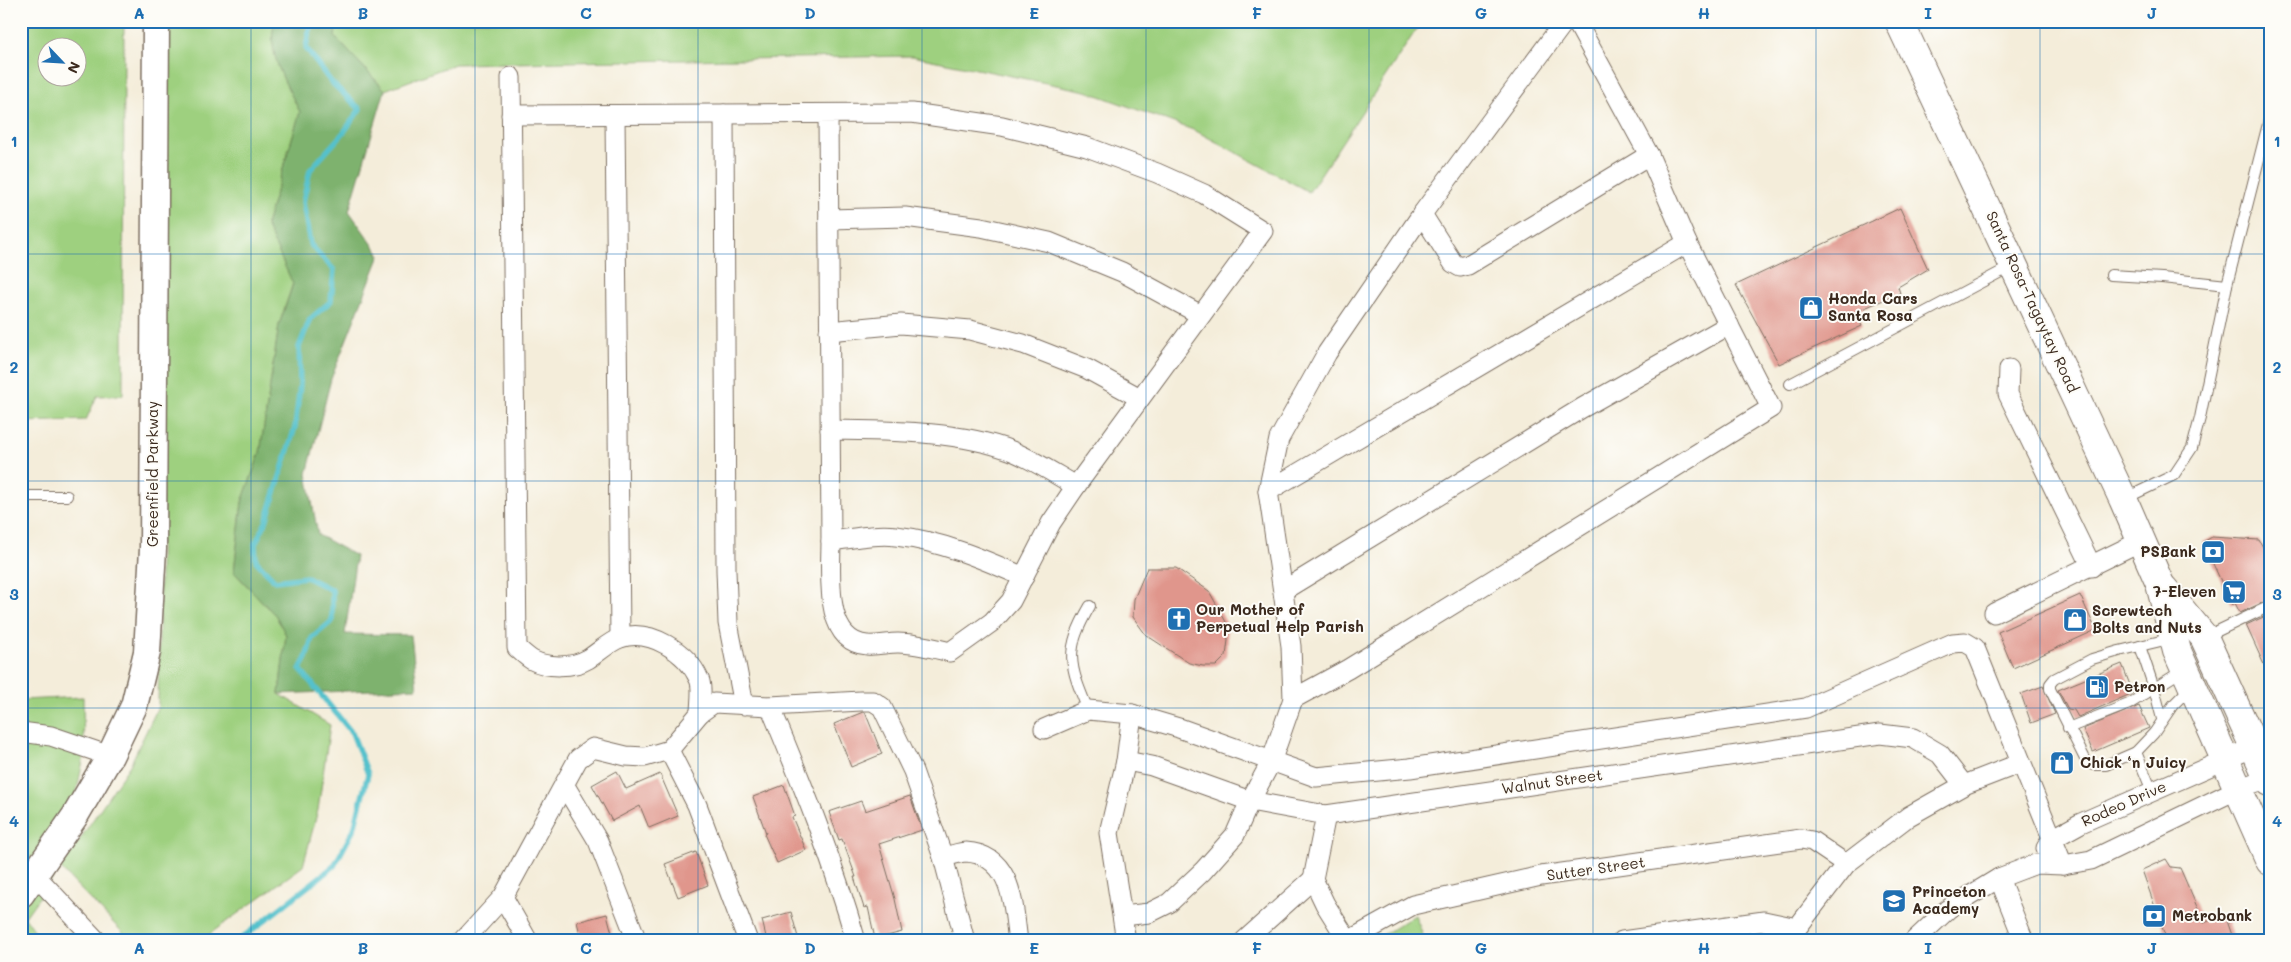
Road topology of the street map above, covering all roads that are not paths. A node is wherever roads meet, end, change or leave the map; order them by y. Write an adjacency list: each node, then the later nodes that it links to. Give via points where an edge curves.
1 (156, 21): 58 (main road, Greenfield Parkway, via 150,605 147,652 134,706)
2 (1565, 21): 12 (street)
3 (1576, 21): 11 (street)
4 (1899, 21): 15 (main road, Santa Rosa-Tagaytay Road)
5 (511, 77): 9 (street)
6 (615, 114): 7 (street); 9 (street); 40 (street)
7 (724, 114): 8 (street); 46 (street, via 726,570 728,622)
8 (828, 114): 13 (street); 18 (street, via 912,113 1002,126 1087,147 1204,194 1263,231)
9 (512, 115): 40 (street, via 517,648 532,660 546,665 571,665 586,660)
10 (2270, 116): 17 (lane)
11 (1649, 155): 12 (street, via 1468,265 1460,267 1453,263); 14 (street)
12 (1422, 214): 26 (street, via 1327,353 1302,396 1279,439)
13 (829, 220): 18 (street, via 905,217 981,227 1049,242 1122,272); 20 (street)
14 (1687, 243): 19 (street); 26 (street)
15 (2015, 265): 22 (lane); 29 (main road, Santa Rosa-Tagaytay Road)
16 (2111, 275): 17 (lane)
17 (2227, 285): 29 (lane, via 2192,448 2174,475)
18 (1201, 315): 23 (street)
19 (1729, 326): 35 (street, via 1582,408); 45 (street, via 1771,408 1348,669)
20 (829, 330): 23 (street, via 901,324 970,330 1023,344 1087,369); 24 (street)
21 (2008, 369): 32 (street, via 2008,394)
22 (1790, 384)
23 (1140, 398): 25 (street)
24 (830, 430): 25 (street, via 897,431 961,438 1012,451); 30 (street)
25 (1076, 486): 33 (street, via 1052,522)
26 (1268, 491): 35 (street)
27 (21, 496): 28 (lane)
28 (67, 496)
29 (2123, 499): 31 (main road, Santa Rosa-Tagaytay Road)
30 (831, 541): 33 (street, via 895,535 945,546); 33 (street, via 832,595 837,625 845,637 866,645 899,643 950,652 992,622 1011,601)
31 (2141, 541): 32 (street); 34 (main road, Santa Rosa-Tagaytay Road)
32 (2092, 567): 38 (street)
33 (1024, 577)
34 (2160, 584): 39 (main road, Santa Rosa-Tagaytay Road); 41 (main road, Santa Rosa-Tagaytay Road)
35 (1284, 590): 45 (street)
36 (1090, 606): 48 (lane, via 1074,636 1072,655 1075,679)
37 (2270, 606): 39 (lane)
38 (1994, 613)
39 (2204, 637): 55 (main road, Santa Rosa-Tagaytay Road)
40 (620, 638): 49 (street, via 656,640 681,653 700,680)
41 (2174, 638): 42 (lane); 43 (main road, Santa Rosa-Tagaytay Road)
42 (2140, 646): 44 (lane); 52 (lane, via 2092,659 2054,679 2050,689)
43 (2189, 677): 44 (lane); 51 (lane); 59 (main road, Santa Rosa-Tagaytay Road)
44 (2154, 688): 51 (lane); 52 (lane, via 2129,704)
45 (1293, 699): 61 (street)
46 (744, 704): 47 (street); 49 (street, via 714,703)
47 (770, 706): 71 (street, via 873,701 882,707 913,771); 87 (street, via 841,886)
48 (1088, 710): 50 (street); 53 (street)
49 (700, 713): 56 (street)
50 (1132, 714): 60 (street); 61 (street)
51 (2162, 719): 57 (lane)
52 (2068, 728): 57 (lane, via 2086,761 2093,765 2106,765)
53 (1044, 729)
54 (21, 732): 58 (street, via 51,736)
55 (2262, 743): 59 (street, Rodeo Drive); 63 (main road, Santa Rosa-Tagaytay Road)
56 (669, 750): 65 (street, via 645,757 593,748 578,759); 86 (street, via 697,805)
57 (2136, 752): 67 (lane)
58 (110, 756): 78 (main road, Greenfield Parkway, via 75,816)
59 (2224, 758): 66 (main road, Santa Rosa-Tagaytay Road); 67 (street, Rodeo Drive)
60 (1126, 761): 68 (street, Walnut Street, via 1152,766); 80 (street, via 1109,833)
61 (1271, 762): 62 (street, via 1316,777 1410,768 1806,708 1953,643 1966,642 1975,648); 68 (street)
62 (2022, 763): 64 (street); 70 (street)
63 (2269, 779): 66 (street)
64 (1964, 785): 69 (street, Walnut Street, via 1940,754 1913,738 1880,734); 73 (street, via 1908,816)
65 (566, 786): 79 (street); 85 (street, via 598,841)
66 (2238, 790): 72 (main road, Santa Rosa-Tagaytay Road); 75 (street, via 2092,860)
67 (2152, 791): 70 (street, Rodeo Drive, via 2081,823)
68 (1250, 801): 69 (street, Walnut Street); 80 (street, via 1235,836 1169,903 1150,913)
69 (1326, 816): 77 (street)
70 (2052, 840): 74 (street, Rodeo Drive); 75 (street)
71 (943, 857): 88 (street); 89 (street, via 965,852 982,855 995,863 1011,887)
72 (2270, 861)
73 (1846, 864): 81 (street); 92 (street, Sutter Street, via 1812,841 1802,839 1541,876 1413,905)
74 (2036, 864): 75 (street); 76 (street)
75 (2063, 865)
76 (1999, 878): 94 (street, via 1948,909); 95 (street)
77 (1313, 879): 91 (street); 92 (street)
78 (28, 885): 82 (street)
79 (503, 897): 83 (street); 84 (street)
80 (1123, 916): 90 (street)
81 (1793, 934): 93 (street, via 1764,921)
82 (97, 941)
83 (462, 941)
84 (528, 941)
85 (637, 941)
86 (748, 941)
87 (856, 941)
88 (965, 941)
89 (1018, 941)
90 (1126, 941)
91 (1244, 941)
92 (1348, 941)
93 (1622, 941)
94 (1914, 941)
95 (2024, 941)

